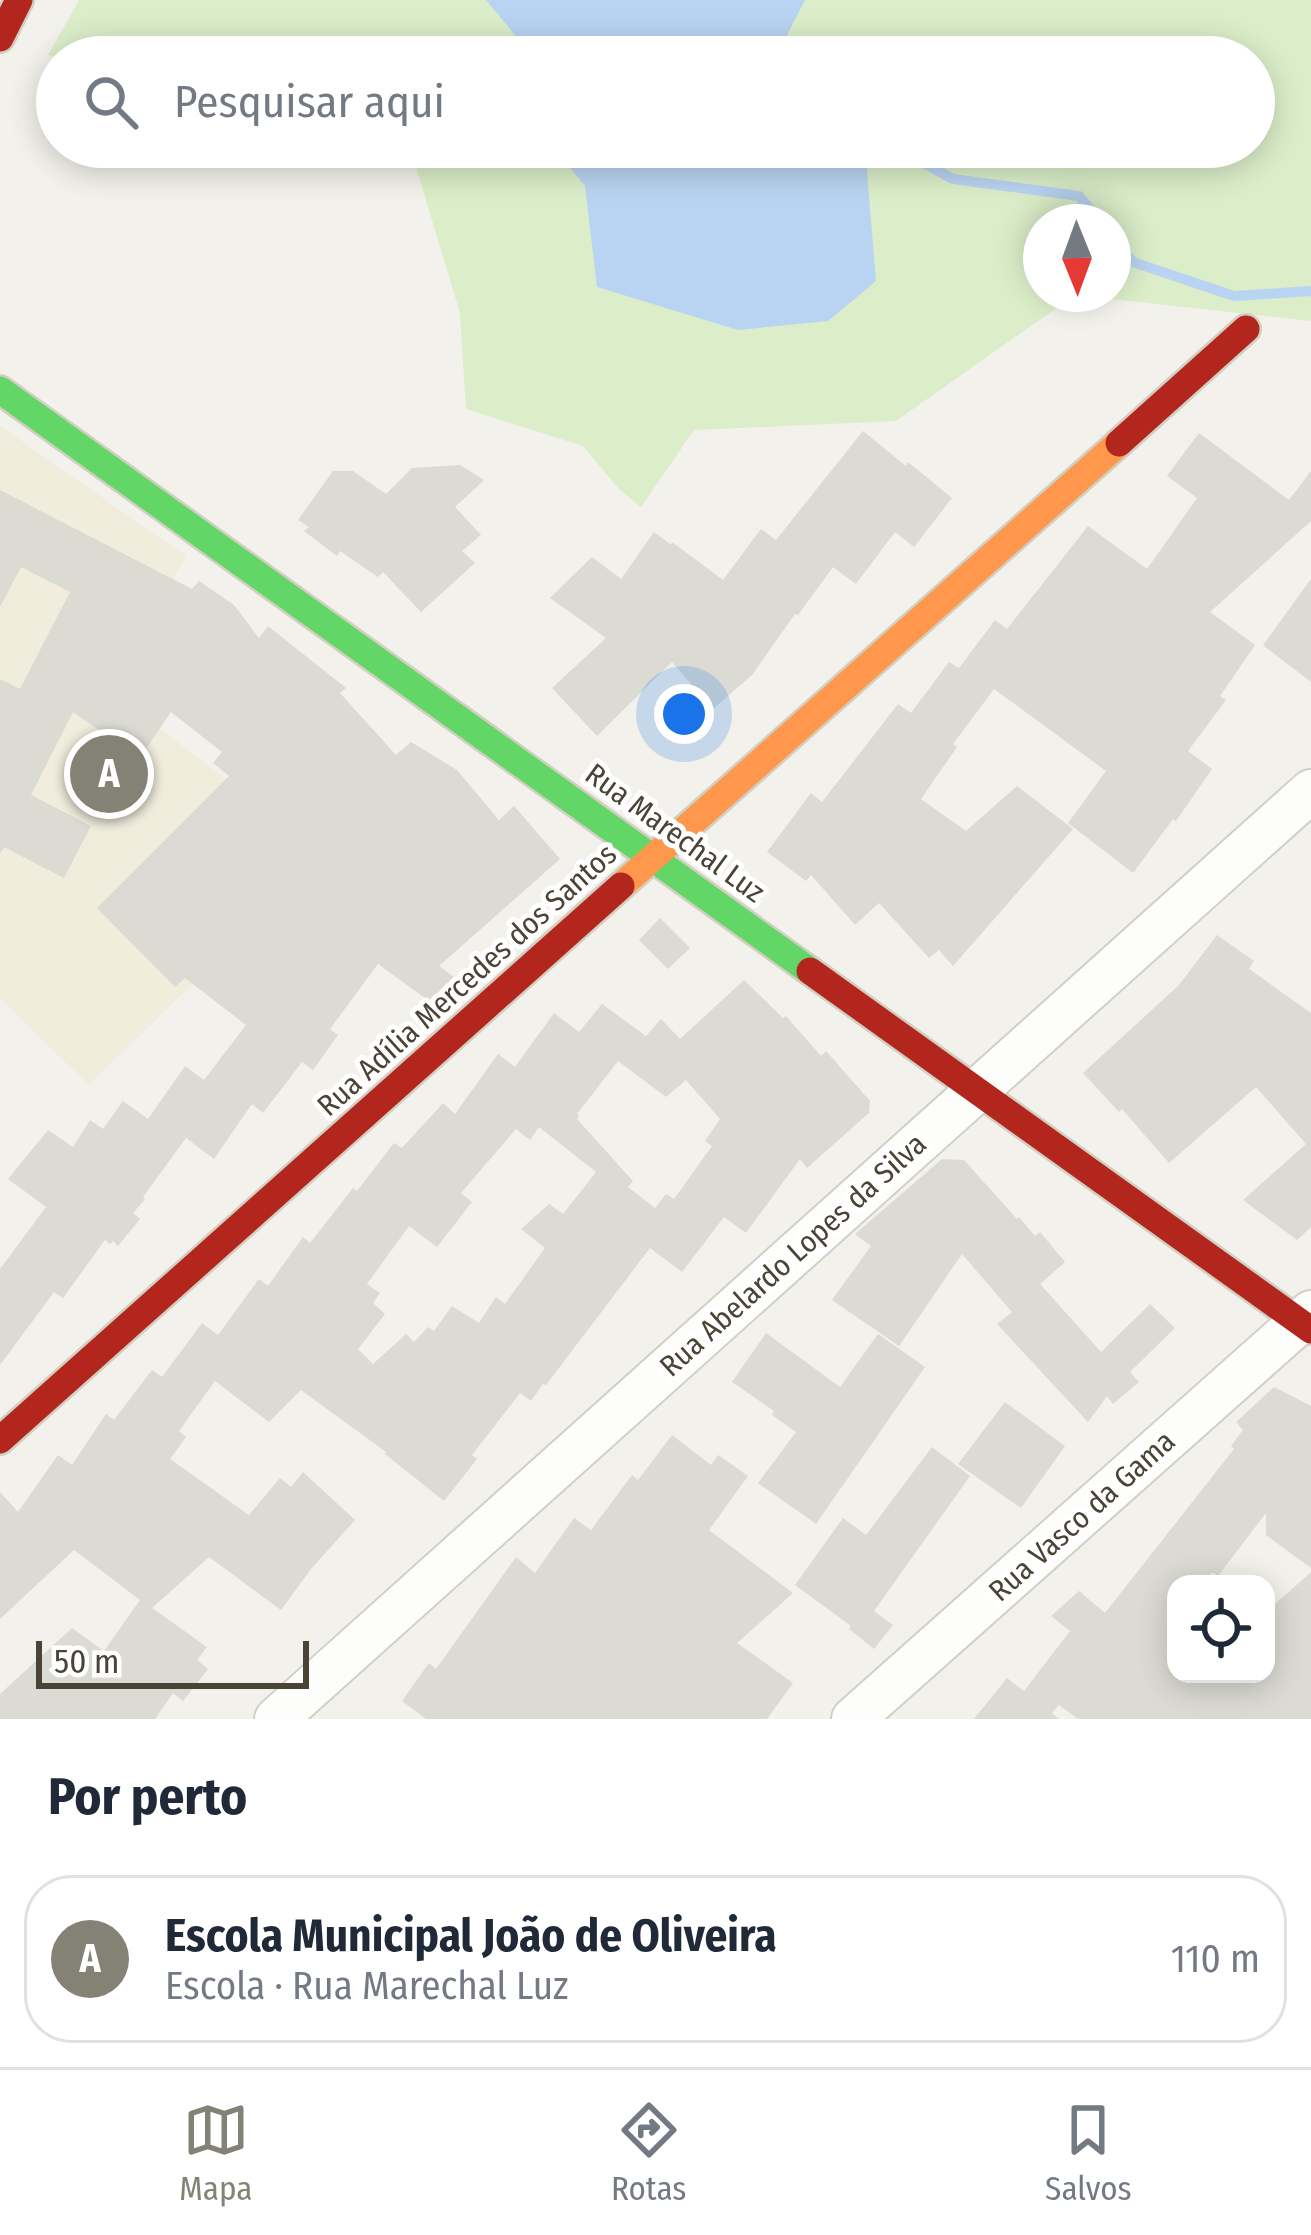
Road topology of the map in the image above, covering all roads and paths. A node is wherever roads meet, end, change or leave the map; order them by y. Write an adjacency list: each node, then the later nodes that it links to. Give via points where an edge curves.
1 (19, 0): 2 (street)
2 (0, 38)
3 (1246, 328): 6 (street, Rua Adília Mercedes dos Santos)
4 (0, 390): 6 (street, Rua Marechal Luz)
5 (1311, 791): 7 (street, Rua Abelardo Lopes da Silva)
6 (653, 858): 7 (street, Rua Marechal Luz); 9 (street, Rua Adília Mercedes dos Santos)
7 (976, 1090): 8 (street, Rua Marechal Luz); 10 (street, Rua Abelardo Lopes da Silva)
8 (1307, 1322): 11 (street, Rua Vasco da Gama)
9 (0, 1440)
10 (276, 1719)
11 (853, 1719)

